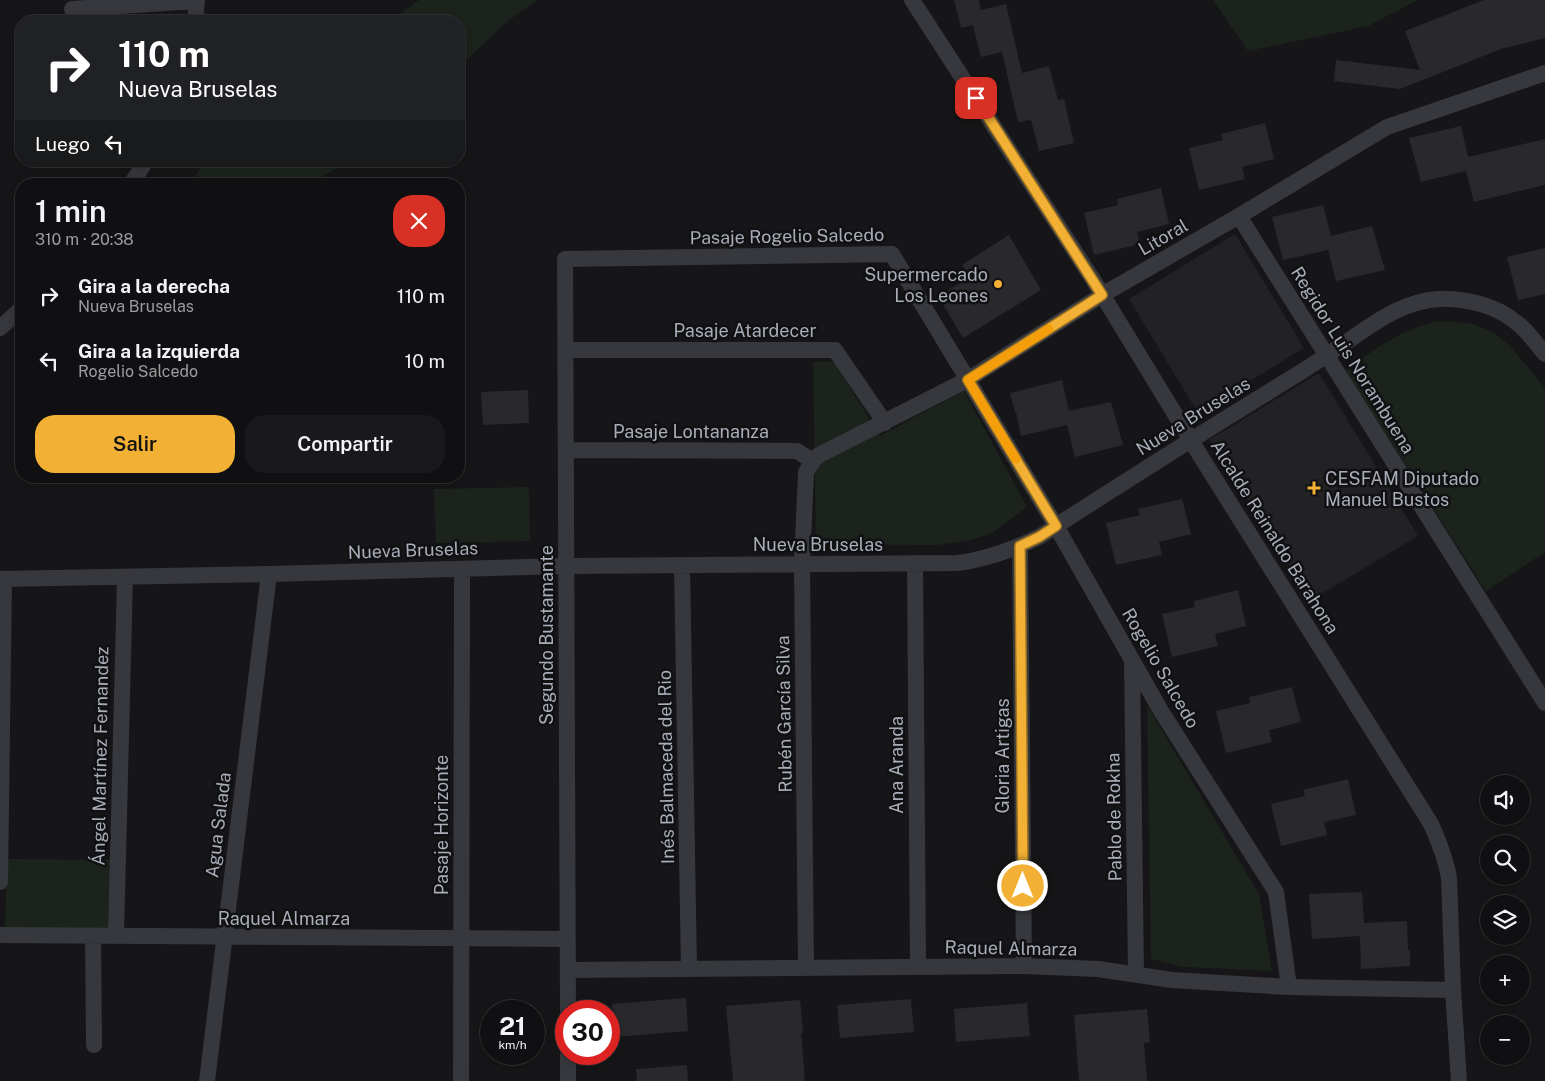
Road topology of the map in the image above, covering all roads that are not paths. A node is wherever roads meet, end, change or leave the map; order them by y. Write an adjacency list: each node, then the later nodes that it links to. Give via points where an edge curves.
1 (912, 0): 10 (street, Alcalde Reinaldo Barahona)
2 (197, 1): 3 (street); 4 (street)
3 (72, 9)
4 (196, 15)
5 (1545, 73): 8 (street, Litoral, via 1387,127)
6 (142, 167): 7 (street)
7 (135, 178)
8 (1239, 216): 10 (street, Litoral); 15 (street, Regidor Luis Norambuena)
9 (565, 259): 13 (street, Segundo Bustamante); 16 (street, Pasaje Rogelio Salcedo, via 892,254)
10 (1102, 295): 16 (street, Litoral); 18 (street, Alcalde Reinaldo Barahona)
11 (15, 314): 12 (street)
12 (0, 328)
13 (566, 350): 17 (street, Pasaje Atardecer, via 835,350); 19 (street, Segundo Bustamante)
14 (1545, 354): 15 (street, Nueva Bruselas, via 1518,323 1504,314 1471,301 1439,299 1422,301 1392,312)
15 (1326, 356): 18 (street, Nueva Bruselas); 32 (street, Regidor Luis Norambuena)
16 (968, 380): 17 (street, Litoral); 21 (street, Rogelio Salcedo)
17 (885, 423): 20 (street, Litoral)
18 (1191, 440): 21 (street, Nueva Bruselas); 47 (street, Alcalde Reinaldo Barahona, via 1431,824 1440,843 1449,878)
19 (566, 450): 20 (street, Pasaje Lontananza, via 797,451); 26 (street, Segundo Bustamante)
20 (813, 461): 24 (street, Rubén García Silva, via 806,472)
21 (1056, 526): 22 (street, Nueva Bruselas); 31 (street, Rogelio Salcedo)
22 (1020, 546): 23 (street, Nueva Bruselas, via 979,560); 40 (street, Gloria Artigas)
23 (914, 563): 24 (street, Nueva Bruselas); 41 (street, Ana Aranda)
24 (802, 564): 25 (street, Nueva Bruselas); 42 (street, Rubén García Silva)
25 (682, 565): 26 (street, Nueva Bruselas); 43 (street, Inés Balmaceda del Rio)
26 (566, 566): 27 (street, Nueva Bruselas); 39 (street, Segundo Bustamante)
27 (462, 569): 28 (street, Nueva Bruselas); 38 (street, Pasaje Horizonte)
28 (268, 574): 29 (street, Nueva Bruselas); 37 (street, Agua Salada)
29 (125, 577): 30 (street, Nueva Bruselas); 36 (street, Ángel Martínez Fernandez)
30 (2, 579): 33 (street)
31 (1132, 659): 45 (street, Pablo de Rokha); 46 (street, Rogelio Salcedo, via 1161,711 1276,892)
32 (1545, 703)
33 (0, 882)
34 (0, 935): 35 (street, Raquel Almarza)
35 (93, 936): 36 (street, Raquel Almarza); 49 (street)
36 (116, 936): 37 (street, Raquel Almarza)
37 (224, 937): 38 (street, Raquel Almarza); 51 (street, Agua Salada)
38 (461, 939): 39 (street, Raquel Almarza); 52 (street, Pasaje Horizonte)
39 (567, 939): 44 (street, Segundo Bustamante)
40 (1024, 966): 41 (street, Raquel Almarza); 45 (street, Raquel Almarza)
41 (918, 967): 42 (street, Raquel Almarza)
42 (806, 968): 43 (street, Raquel Almarza)
43 (689, 969): 44 (street, Raquel Almarza)
44 (568, 970): 48 (street, Segundo Bustamante)
45 (1136, 974): 46 (street, Raquel Almarza, via 1172,980)
46 (1289, 987): 47 (street, Raquel Almarza)
47 (1453, 990): 54 (street, Alcalde Reinaldo Barahona)
48 (568, 1000)
49 (94, 1045)
50 (568, 1065): 53 (street)
51 (207, 1081)
52 (461, 1081)
53 (568, 1081)
54 (1459, 1081)

